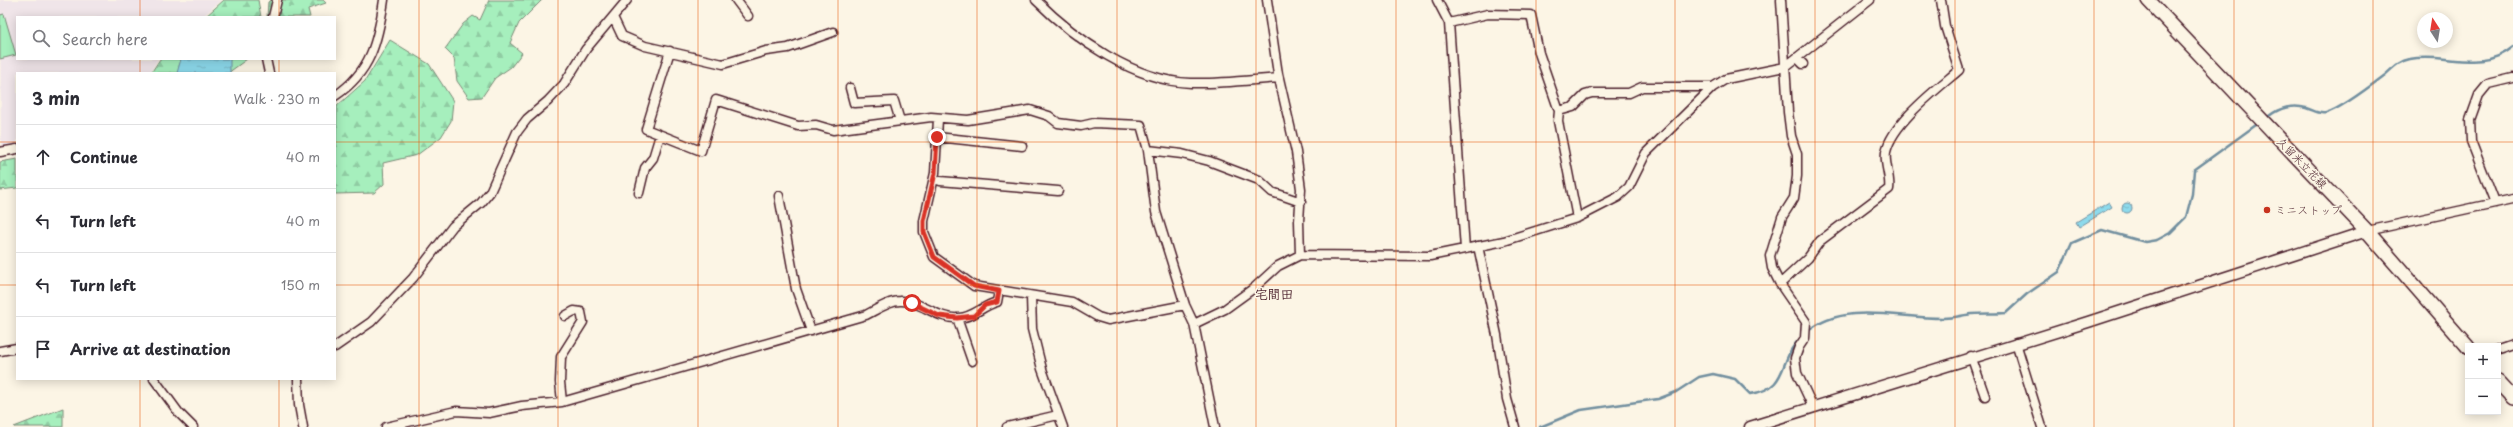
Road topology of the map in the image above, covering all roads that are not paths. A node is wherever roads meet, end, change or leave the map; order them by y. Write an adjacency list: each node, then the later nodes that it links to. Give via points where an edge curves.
1 (278, 0): 12 (street)
2 (384, 0): 27 (street, via 377,43 364,69 350,86)
3 (627, 0): 14 (street)
4 (736, 0): 13 (street)
5 (1036, 0): 23 (street, via 1082,41 1149,75 1190,83)
6 (1267, 0): 23 (street)
7 (1437, 0): 15 (street)
8 (1781, 0): 21 (street)
9 (1870, 0): 18 (street)
10 (1941, 0): 49 (street, via 1959,70 1918,105 1891,138 1886,155 1889,189 1820,241 1808,258)
11 (2148, 0): 45 (main road, 久留米立花線)
12 (273, 16)
13 (748, 16)
14 (613, 17): 17 (street, via 622,36 644,46); 60 (street, via 586,49 564,84 517,132 490,192 481,203 453,226 412,278 371,322)
15 (1449, 23): 28 (street, via 1488,14 1531,14 1539,53); 47 (street)
16 (833, 32): 17 (street, via 788,48 766,51 723,64)
17 (670, 51): 31 (street, via 646,129)
18 (1797, 58): 20 (street); 21 (street)
19 (266, 60): 22 (street)
20 (1803, 64)
21 (1785, 67): 25 (street, via 1726,79); 49 (street, via 1791,136 1797,154 1797,176 1794,198 1782,217 1770,256 1772,268)
22 (268, 72)
23 (1279, 78): 42 (street, via 1296,152)
24 (2513, 78): 43 (street, via 2488,84 2479,95 2470,120 2471,141)
25 (1714, 87): 28 (street, via 1642,87 1629,93 1592,93 1573,107); 44 (street, via 1646,153 1629,187 1618,197)
26 (850, 88): 30 (street, via 854,103 894,101)
27 (336, 95)
28 (1559, 111): 44 (street, via 1558,121)
29 (938, 119): 30 (street, via 931,117); 32 (street); 35 (street, via 968,120 1030,110 1049,116 1058,123 1081,126 1094,123 1141,125)
30 (900, 121): 31 (street, via 833,130 816,125 798,126 716,100 701,151)
31 (660, 135): 39 (street, via 653,158 645,168)
32 (937, 137): 33 (street); 50 (street, via 935,173 924,221 924,232 934,257 974,286)
33 (1022, 146)
34 (16, 149): 36 (street)
35 (1148, 150): 42 (street, via 1182,154 1209,161 1259,180 1272,192); 52 (street, via 1156,212)
36 (0, 152)
37 (940, 181): 38 (street)
38 (1058, 191)
39 (639, 193)
40 (779, 196): 56 (street, via 795,283)
41 (2513, 199): 43 (street)
42 (1301, 202): 48 (street)
43 (2495, 203): 45 (street)
44 (1577, 218): 46 (street, via 1504,241)
45 (2367, 231): 57 (street); 58 (main road, 久留米立花線)
46 (1478, 246): 47 (street); 80 (street, via 1498,335 1507,399)
47 (1464, 249): 48 (street, via 1430,256)
48 (1300, 255): 55 (street, via 1278,266 1225,309)
49 (1780, 284): 72 (street, via 1806,322 1805,338 1795,358 1797,373)
50 (999, 291): 51 (street); 54 (street, via 997,302 985,305 974,316)
51 (1030, 296): 52 (street, via 1072,302 1108,320); 73 (street, via 1032,329 1042,369)
52 (1185, 305): 55 (street)
53 (565, 316): 71 (street, via 574,311 581,312 583,322 561,357)
54 (957, 318): 56 (street, via 939,316 912,303 900,301 866,315); 65 (street)
55 (1194, 324): 79 (street)
56 (811, 331): 71 (street)
57 (2016, 343): 64 (street); 82 (street)
58 (2465, 344)
59 (2513, 344): 62 (street)
60 (336, 346)
61 (16, 348): 63 (street)
62 (2501, 349)
63 (0, 351)
64 (1971, 356): 69 (street); 72 (street)
65 (972, 361)
66 (155, 380): 74 (street)
67 (300, 381): 75 (street, via 298,405)
68 (2501, 384): 70 (main road)
69 (1984, 396)
70 (2513, 397)
71 (562, 402): 76 (street, via 522,406 489,413 456,411)
72 (1813, 407): 81 (street)
73 (1058, 415): 77 (street); 78 (street)
74 (193, 427)
75 (303, 427)
76 (386, 427)
77 (1007, 427)
78 (1063, 427)
79 (1215, 427)
80 (1515, 427)
81 (1750, 427)
82 (2042, 427)

